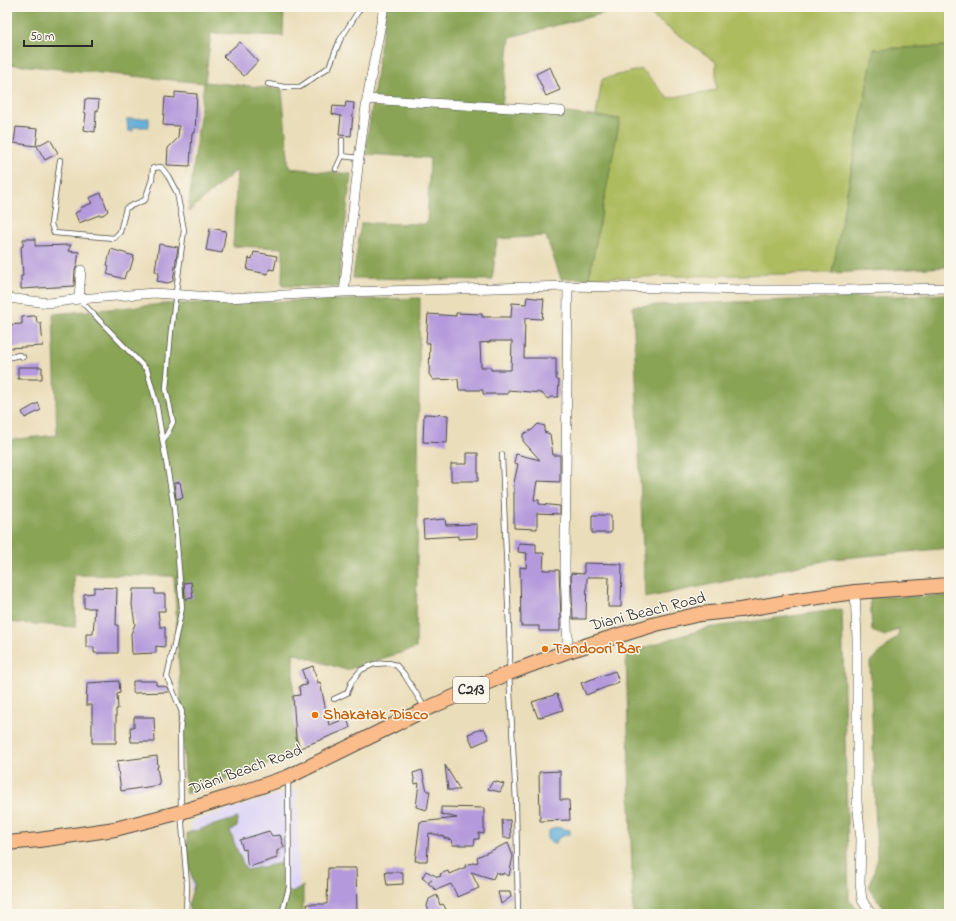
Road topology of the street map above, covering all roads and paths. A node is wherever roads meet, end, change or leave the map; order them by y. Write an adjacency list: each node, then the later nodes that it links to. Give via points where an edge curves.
1 (361, 7): 3 (lane, via 340,40 329,67 300,87)
2 (384, 7): 4 (street)
3 (268, 84)
4 (367, 99): 5 (street); 8 (street)
5 (562, 111)
6 (342, 140): 7 (lane)
7 (342, 156): 8 (lane); 10 (lane)
8 (359, 158): 14 (street)
9 (60, 160): 15 (lane, via 51,224 54,233 114,238 120,232 126,208 145,200 153,168 161,167 177,193 184,230)
10 (336, 169)
11 (81, 270): 17 (street)
12 (568, 286): 13 (street, via 748,290); 14 (street); 24 (street, via 565,568)
13 (949, 288)
14 (344, 292): 15 (street, via 226,298)
15 (176, 295): 17 (street, via 154,293); 20 (lane, via 166,389 173,422)
16 (7, 298): 17 (street, via 49,303)
17 (79, 299): 20 (lane, via 147,370 156,402)
18 (23, 356): 19 (lane)
19 (7, 358)
20 (162, 442): 29 (lane, via 174,508 182,608 167,677 182,712)
21 (502, 455): 25 (lane)
22 (949, 586): 23 (main road, Diani Beach Road / C213)
23 (855, 592): 24 (main road, Diani Beach Road / C213, via 700,614 656,624); 34 (street, via 860,883 862,900)
24 (568, 651): 25 (main road, Diani Beach Road / C213)
25 (509, 673): 27 (main road, Diani Beach Road / C213); 33 (lane)
26 (334, 699): 27 (lane, via 347,693 361,670 374,664 389,663 396,665 404,674)
27 (426, 709): 28 (main road, Diani Beach Road / C213)
28 (288, 777): 29 (main road, Diani Beach Road / C213); 32 (lane, via 289,887)
29 (181, 812): 30 (main road, Diani Beach Road / C213, via 115,829); 31 (lane, via 187,885)
30 (7, 843)
31 (186, 914)
32 (282, 914)
33 (518, 914)
34 (871, 914)

